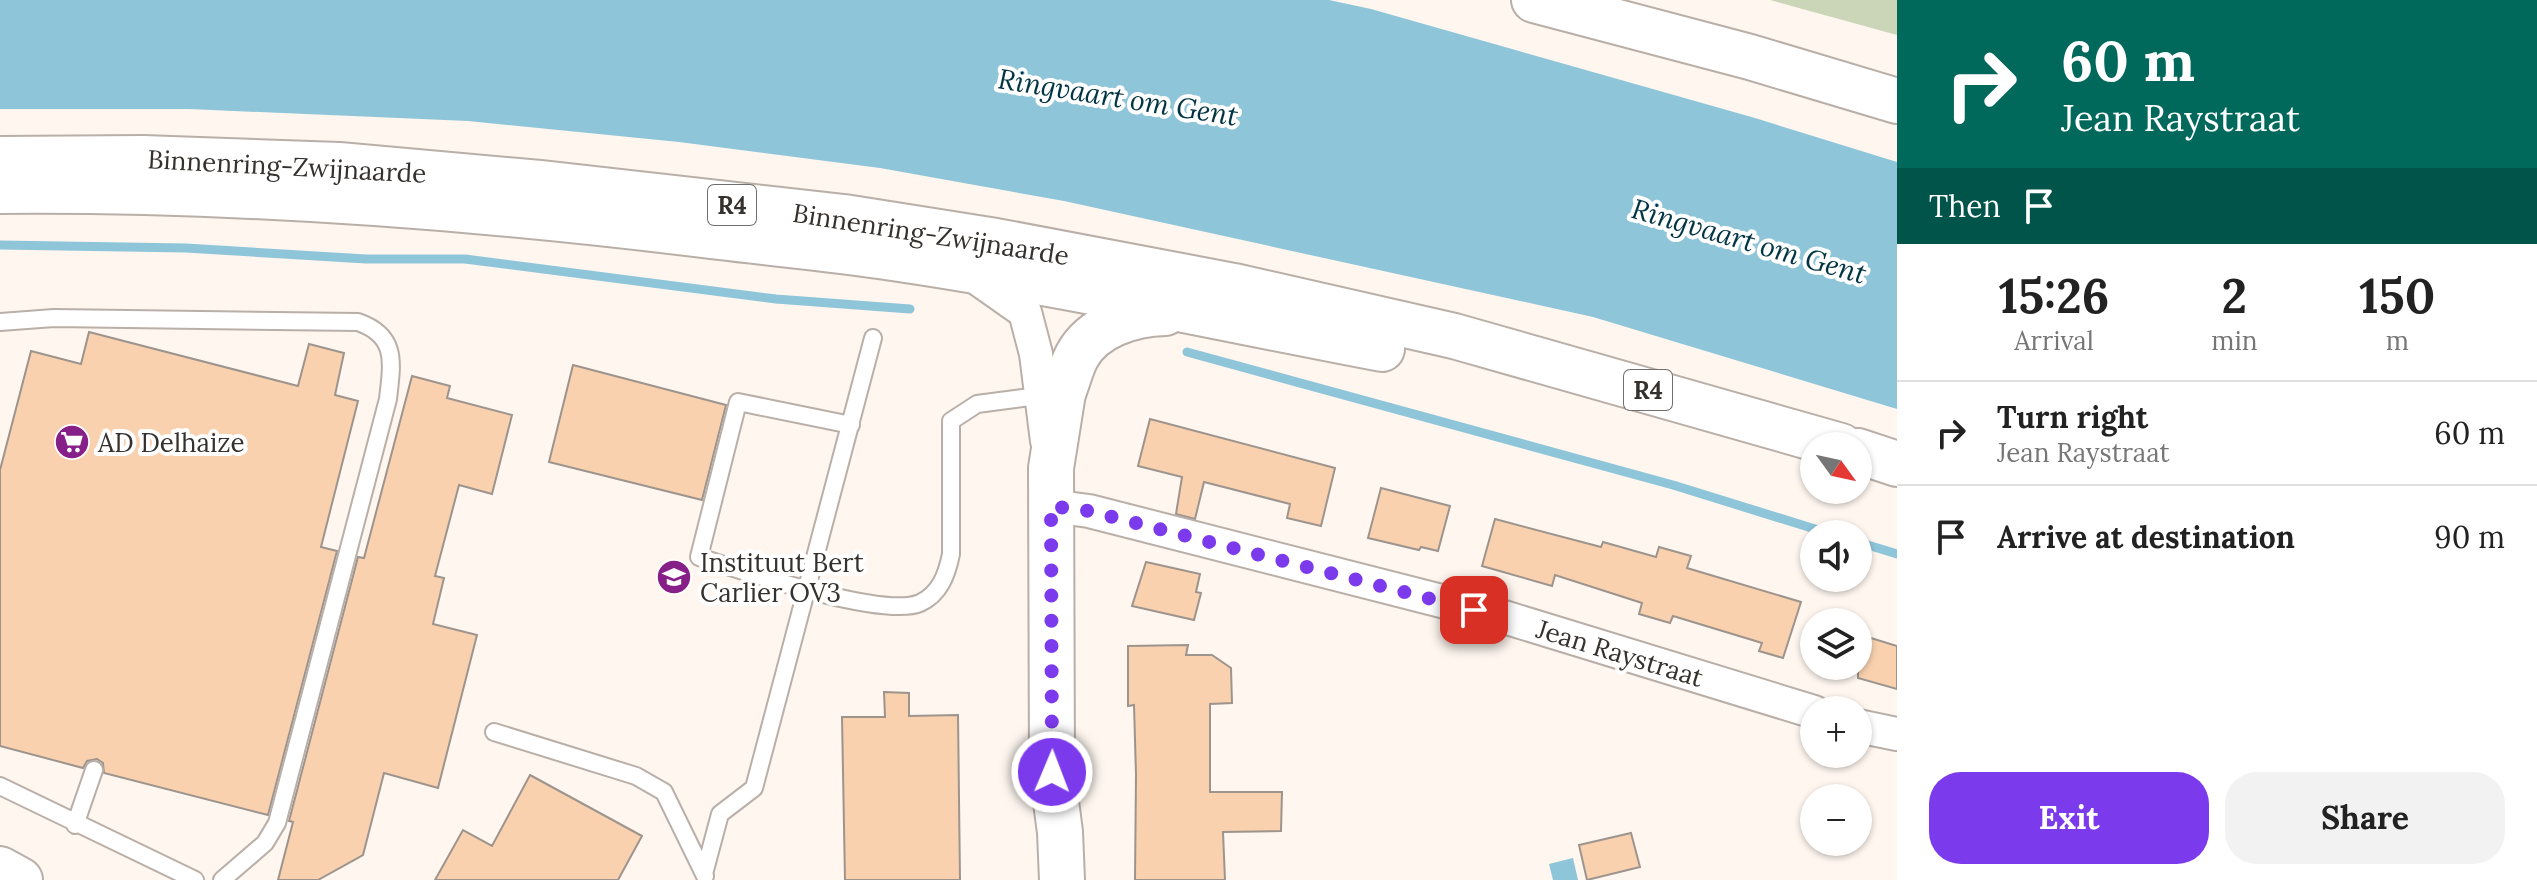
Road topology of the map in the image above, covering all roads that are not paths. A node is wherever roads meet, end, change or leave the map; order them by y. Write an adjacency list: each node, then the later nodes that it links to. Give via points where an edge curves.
1 (1534, 0): 2 (main road)
2 (1897, 101)
3 (0, 159): 8 (main road, Binnenring-Zwijnaarde / R4, via 339,165 844,217 1234,286)
4 (0, 191): 5 (main road, R4, via 356,200 650,228)
5 (965, 270): 6 (main road, R4); 10 (street, via 1025,312)
6 (1186, 312): 8 (main road, R4, via 1391,351); 10 (main road, via 1144,313 1115,323 1089,339)
7 (0, 322): 28 (lane, via 358,322 375,328 387,342 392,365 388,399 277,823 265,843)
8 (1454, 336): 12 (main road, Binnenring-Zwijnaarde / R4)
9 (873, 338): 11 (lane)
10 (1052, 394): 15 (main road); 16 (lane, via 977,404 951,421 951,554 937,591 919,603 899,607)
11 (851, 425): 16 (lane); 16 (lane, via 738,402 699,557)
12 (1800, 434)
13 (1872, 456): 14 (main road)
14 (1897, 464)
15 (1051, 487): 17 (street, Jean Raystraat, via 1089,511 1504,617); 29 (main road, via 1052,772)
16 (807, 591): 25 (lane, via 754,788 720,814)
17 (1800, 708)
18 (1872, 729): 20 (street)
19 (494, 732): 25 (lane, via 636,776 664,792)
20 (1897, 734)
21 (94, 770): 23 (lane)
22 (0, 786): 23 (lane)
23 (75, 825): 27 (lane)
24 (0, 869): 26 (main road)
25 (706, 877)
26 (20, 880)
27 (195, 880)
28 (222, 880)
29 (1062, 880)

